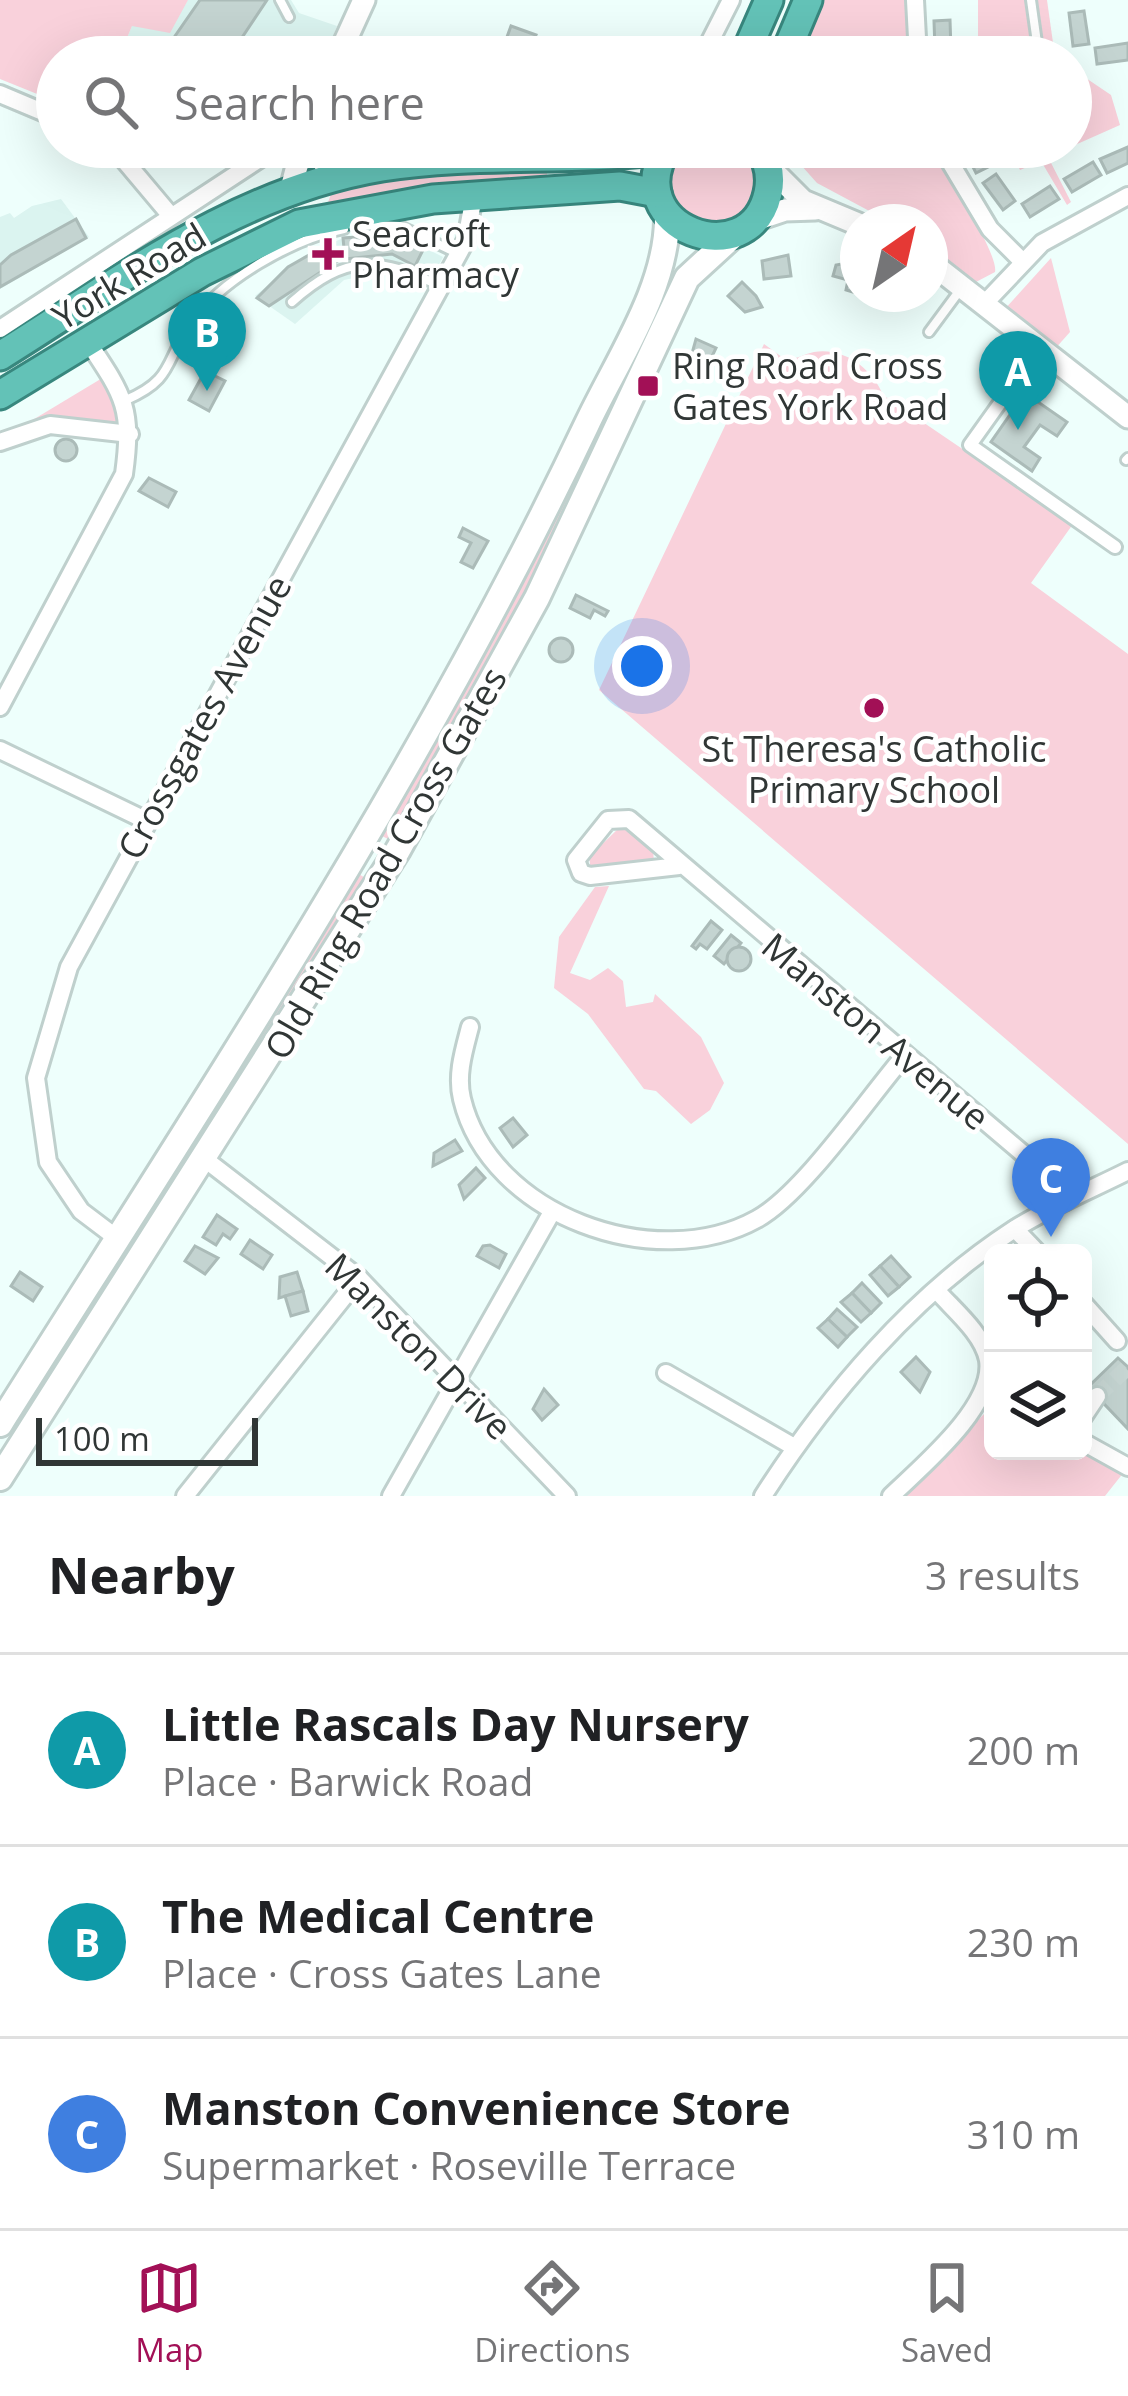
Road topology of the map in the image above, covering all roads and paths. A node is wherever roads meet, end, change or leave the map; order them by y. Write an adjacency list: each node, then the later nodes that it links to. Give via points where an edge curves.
1 (280, 0): 8 (lane)
2 (364, 0): 9 (street)
3 (731, 0): 10 (street)
4 (769, 0): 11 (highway)
5 (808, 0): 12 (highway)
6 (915, 0): 13 (street)
7 (1031, 0): 14 (lane)
8 (289, 16)
9 (348, 36)
10 (713, 36)
11 (754, 36)
12 (793, 36)
13 (917, 36)
14 (1036, 36)
15 (0, 94): 16 (street)
16 (36, 109)
17 (131, 168): 32 (street)
18 (245, 168): 32 (street, York Road)
19 (294, 168): 27 (street, York Road)
20 (326, 168): 26 (street)
21 (375, 168): 26 (highway, York Road)
22 (665, 168): 30 (highway)
23 (764, 168): 35 (highway, via 765,204)
24 (774, 168): 31 (street)
25 (953, 168): 37 (street, via 990,229)
26 (331, 178): 27 (highway, York Road); 34 (highway, via 322,203)
27 (291, 189): 43 (highway, York Road, via 208,225)
28 (474, 196): 30 (highway, York Road, via 620,186); 34 (highway, York Road); 36 (street, Crossgates Avenue)
29 (1128, 196): 37 (street, via 1078,218)
30 (662, 204): 35 (highway, York Road, via 694,234); 62 (main road, Old Ring Road Cross Gates, via 657,275 502,596)
31 (821, 209): 33 (street); 35 (street, via 785,210)
32 (171, 216): 44 (street, York Road)
33 (840, 217)
34 (299, 224): 46 (highway, York Road)
35 (745, 226): 63 (main road, Old Ring Road Cross Gates, via 687,278 482,703)
36 (458, 254): 39 (street, Crossgates Avenue); 51 (lane, via 400,226 369,224 310,239 216,296 193,320 159,383)
37 (1021, 260): 42 (street)
38 (948, 275): 40 (street)
39 (440, 286): 41 (lane, via 389,262 328,275); 58 (street, Crossgates Avenue)
40 (963, 286): 42 (street); 45 (lane)
41 (292, 302)
42 (985, 303): 52 (street)
43 (82, 305): 46 (highway); 47 (highway, York Road)
44 (0, 329)
45 (929, 332)
46 (86, 339): 48 (highway, via 59,336); 50 (highway, York Road); 51 (street)
47 (0, 356)
48 (0, 368)
49 (1024, 368): 55 (street, via 970,446)
50 (0, 395)
51 (126, 400): 53 (street)
52 (1128, 417)
53 (130, 434): 54 (street, via 50,425); 56 (street, via 124,474)
54 (0, 442)
55 (1114, 547)
56 (0, 706)
57 (0, 751): 58 (street)
58 (147, 821): 69 (street, Crossgates Avenue, via 69,967 36,1078 48,1162 61,1188)
59 (679, 866): 59 (street, Manston Avenue, via 618,816 576,860 590,876); 61 (street, Manston Avenue)
60 (470, 1027): 67 (street, via 460,1078 470,1125 504,1171)
61 (904, 1055): 66 (street, Manston Avenue, via 1047,1174); 67 (street, via 788,1194 756,1220 680,1241 612,1234)
62 (222, 1076): 63 (main road); 69 (main road, Old Ring Road Cross Gates)
63 (248, 1093): 64 (main road, Old Ring Road Cross Gates)
64 (206, 1160): 71 (street, Manston Drive); 75 (main road, Old Ring Road Cross Gates)
65 (1128, 1171): 66 (street)
66 (1066, 1202): 68 (street)
67 (552, 1212): 79 (street)
68 (1015, 1229): 70 (street); 72 (street)
69 (118, 1239): 73 (main road, Old Ring Road Cross Gates)
70 (1029, 1244)
71 (359, 1278): 79 (street, Manston Drive); 88 (street)
72 (938, 1292): 77 (street); 84 (street)
73 (79, 1299): 75 (main road); 83 (main road, Old Ring Road Cross Gates)
74 (1092, 1313): 76 (street)
75 (106, 1317): 87 (main road, Old Ring Road Cross Gates)
76 (1117, 1341)
77 (985, 1352)
78 (666, 1373): 84 (street)
79 (458, 1380): 89 (street); 90 (street, Manston Drive)
80 (984, 1395): 92 (street)
81 (1097, 1396): 82 (street)
82 (1092, 1404)
83 (0, 1424)
84 (794, 1447): 91 (street)
85 (1092, 1447): 86 (street)
86 (1128, 1467)
87 (0, 1478)
88 (185, 1496)
89 (391, 1496)
90 (567, 1496)
91 (763, 1496)
92 (891, 1496)

